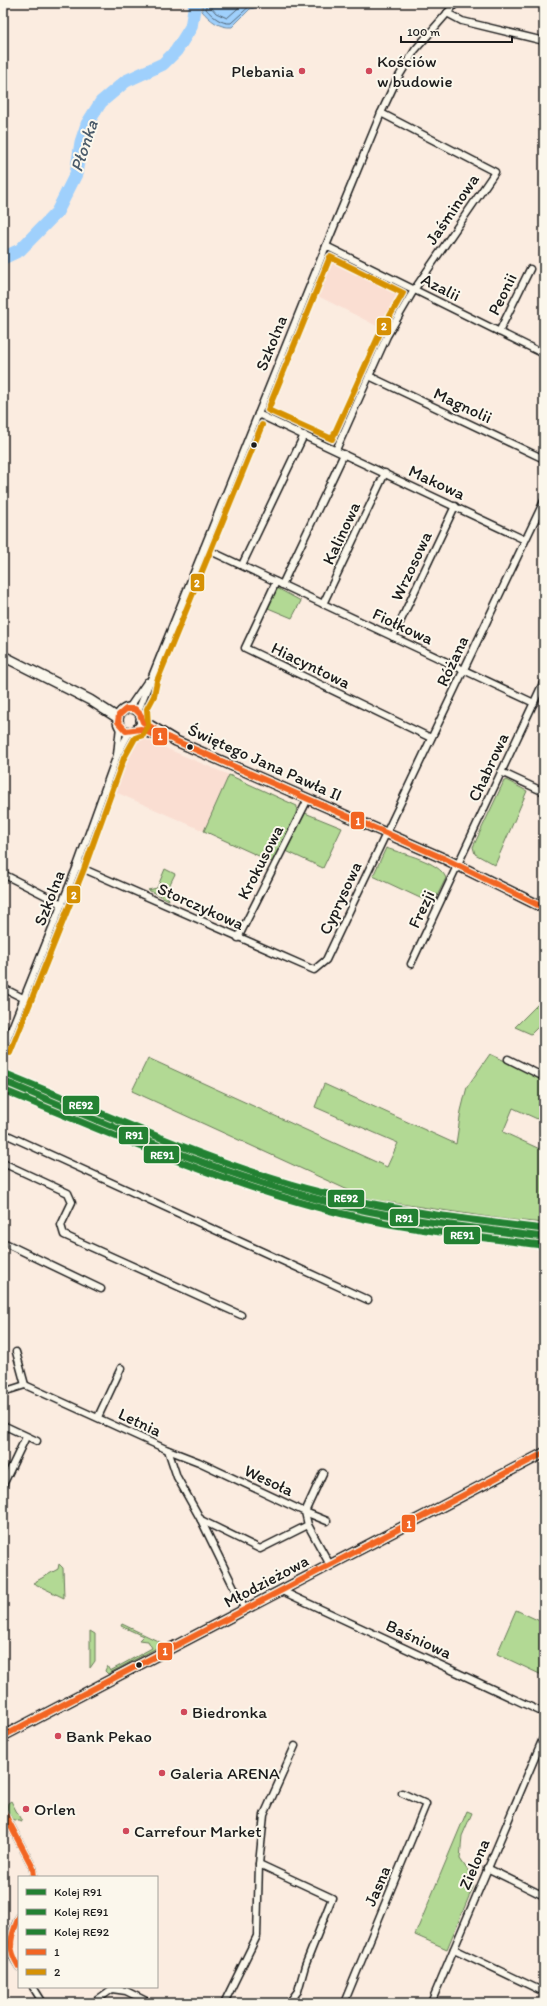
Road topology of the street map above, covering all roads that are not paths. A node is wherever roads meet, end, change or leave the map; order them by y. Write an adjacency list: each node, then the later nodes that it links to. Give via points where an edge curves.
1 (456, 3): 2 (street, Szkolna)
2 (447, 13): 3 (street, via 462,21); 4 (street, Szkolna, via 404,68)
3 (544, 41)
4 (381, 113): 5 (street, Szkolna); 7 (street, Jaśminowa, via 495,172)
5 (326, 246): 7 (street, Azalii); 11 (street, Szkolna)
6 (530, 269): 8 (street, Peonii)
7 (414, 290): 8 (street, Azalii); 10 (street, via 387,336)
8 (499, 332): 9 (street, Azalii)
9 (544, 354)
10 (369, 376): 13 (street); 15 (street, Magnolii)
11 (258, 414): 12 (street, Makowa); 20 (street, Szkolna)
12 (304, 435): 13 (street, Makowa); 21 (street)
13 (336, 450): 14 (street, Makowa)
14 (344, 454): 16 (street, Makowa); 22 (street)
15 (544, 459)
16 (385, 473): 18 (street, Makowa); 23 (street, Kalinowa)
17 (544, 501): 19 (street, Różana)
18 (455, 506): 19 (street, Makowa); 24 (street, Wrzosowa)
19 (526, 540): 26 (street, Różana)
20 (204, 548): 21 (street, Fiołkowa); 27 (street, Szkolna)
21 (242, 565): 22 (street, Fiołkowa)
22 (279, 584): 23 (street, Fiołkowa); 36 (street, Hiacyntowa, via 245,648)
23 (323, 604): 24 (street, Fiołkowa)
24 (393, 637): 26 (street, Fiołkowa)
25 (3, 656): 29 (street)
26 (463, 670): 30 (street, Fiołkowa); 36 (street, Różana)
27 (150, 680): 31 (street, Szkolna); 32 (street, Szkolna)
28 (544, 681): 30 (street, Chabrowa)
29 (90, 700): 31 (street); 33 (street)
30 (534, 703): 38 (street, Chabrowa)
31 (126, 709): 32 (street, Świętego Jana Pawła II); 33 (street)
32 (140, 715): 34 (street); 35 (street, Świętego Jana Pawła II)
33 (119, 722): 34 (street, Świętego Jana Pawła II); 37 (street, Szkolna)
34 (133, 730): 35 (street, Świętego Jana Pawła II); 37 (street, Szkolna)
35 (169, 738): 40 (street, Świętego Jana Pawła II)
36 (431, 738): 41 (street, Różana)
37 (116, 755): 43 (street, Szkolna)
38 (501, 772): 39 (street); 42 (street, Chabrowa)
39 (544, 792)
40 (308, 799): 41 (street, Świętego Jana Pawła II); 47 (street, Krokusowa)
41 (387, 833): 42 (street, Świętego Jana Pawła II); 49 (street, Cyprysowa, via 326,960)
42 (458, 865): 46 (street, Świętego Jana Pawła II); 48 (street, Frezji)
43 (77, 866): 45 (street, Szkolna); 47 (street, Storczykowa)
44 (3, 874): 45 (street)
45 (62, 904): 51 (street, Szkolna)
46 (544, 908)
47 (238, 938): 49 (street, Storczykowa)
48 (411, 964)
49 (314, 970)
50 (3, 988): 51 (street)
51 (25, 999): 52 (street, Szkolna)
52 (3, 1050)
53 (508, 1059): 54 (street)
54 (544, 1077)
55 (3, 1133): 59 (street)
56 (3, 1163): 60 (street, via 68,1193 72,1202 62,1225 64,1235)
57 (3, 1242): 58 (street)
58 (101, 1289)
59 (368, 1300)
60 (241, 1314)
61 (16, 1352): 63 (street)
62 (121, 1368): 65 (street)
63 (25, 1385): 64 (street); 65 (street, Letnia)
64 (3, 1392)
65 (98, 1417): 69 (street, Letnia)
66 (3, 1425): 67 (street)
67 (26, 1437): 68 (street); 72 (street)
68 (37, 1441)
69 (168, 1450): 73 (street, Wesoła); 74 (street, Letnia, via 177,1477)
70 (544, 1453): 77 (street, Młodzieżowa)
71 (323, 1473): 73 (street)
72 (3, 1485)
73 (305, 1512): 75 (street); 76 (street, Wesoła)
74 (201, 1520): 76 (street, via 260,1549); 79 (street, Letnia)
75 (326, 1521)
76 (308, 1525): 77 (street, Wesoła)
77 (330, 1565): 78 (street, Młodzieżowa)
78 (282, 1591): 79 (street, Młodzieżowa); 80 (street, Baśniowa)
79 (245, 1610): 81 (street, Młodzieżowa)
80 (544, 1713)
81 (3, 1736)
82 (544, 1736): 87 (street, Zielona)
83 (295, 1746): 86 (street, via 264,1815)
84 (402, 1793): 101 (street, Jasna, via 426,1804)
85 (3, 1811): 88 (street, via 33,1868)
86 (259, 1864): 99 (street, via 258,1936); 100 (street, via 332,1898 305,1966 298,1991)
87 (487, 1868): 89 (street); 92 (street, Zielona)
88 (34, 1876)
89 (544, 1896)
90 (18, 1920): 91 (street)
91 (6, 1946): 93 (street)
92 (454, 1948): 95 (street); 102 (street, Zielona)
93 (18, 1965)
94 (34, 1988): 96 (street)
95 (544, 1992)
96 (43, 2003)
97 (93, 2003): 98 (street, via 112,1989 126,1991)
98 (150, 2003)
99 (224, 2003)
100 (289, 2003)
101 (344, 2003)
102 (431, 2003)

